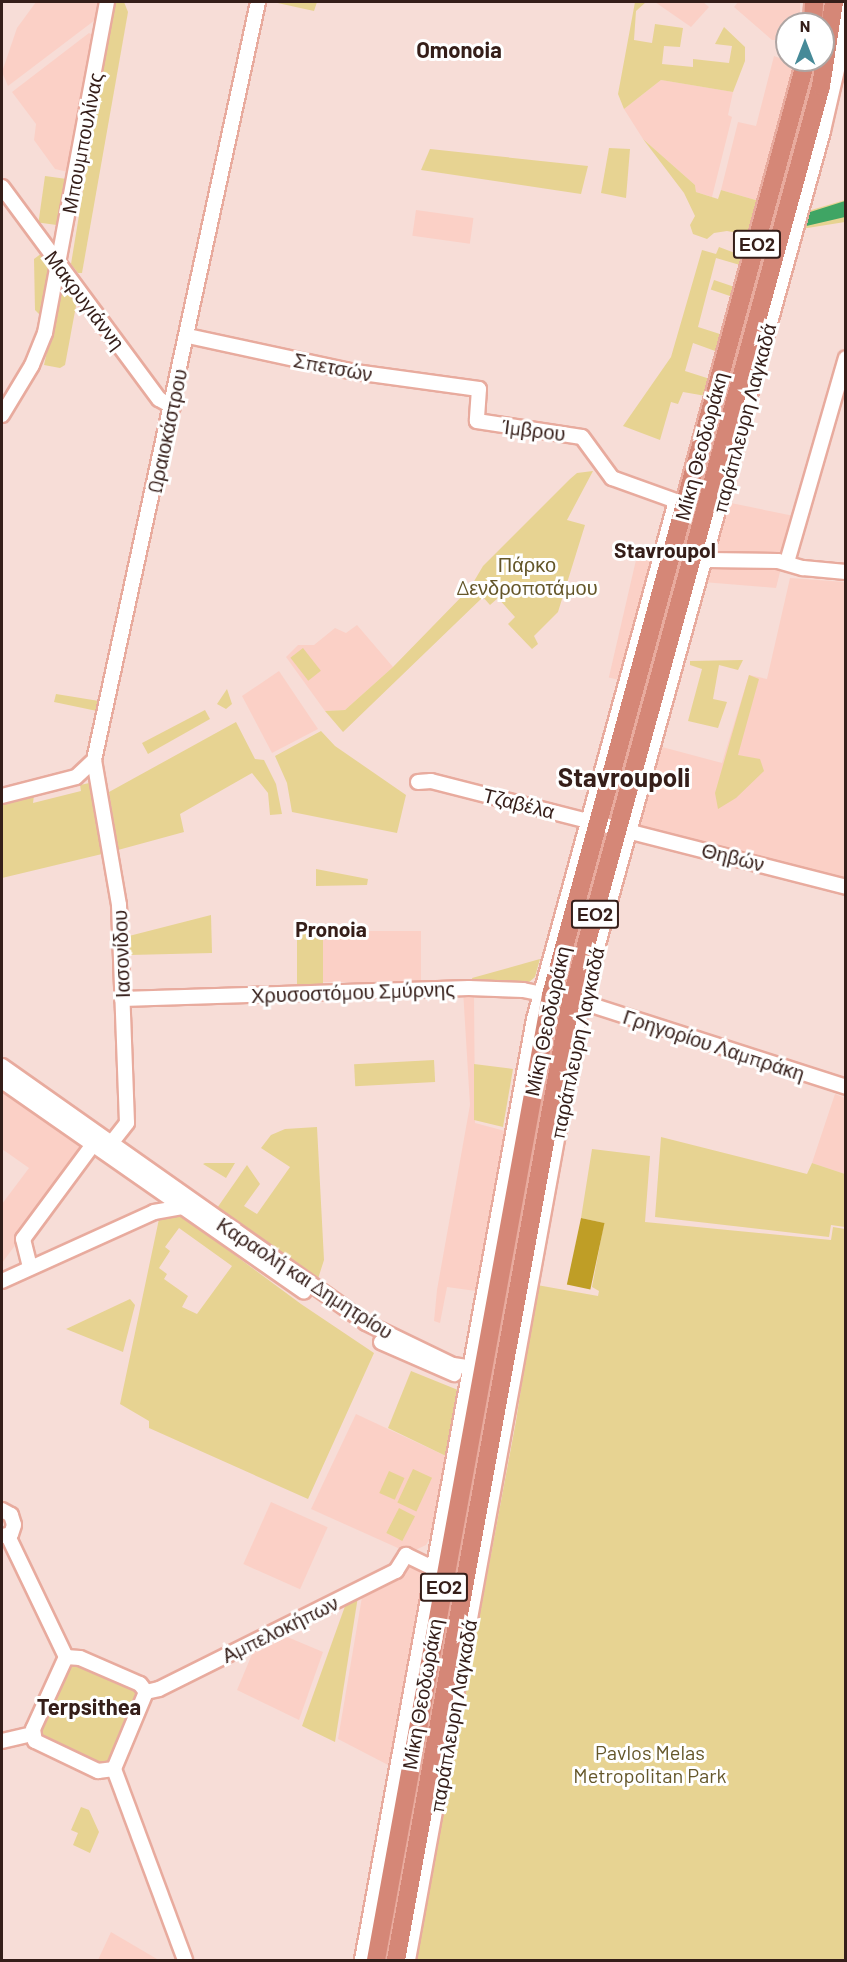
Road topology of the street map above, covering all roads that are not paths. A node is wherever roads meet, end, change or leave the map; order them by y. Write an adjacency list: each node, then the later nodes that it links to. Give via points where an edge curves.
1 (107, 2): 8 (street, Μπουμπουλίνας)
2 (258, 2): 11 (street, Ωραιοκάστρου)
3 (844, 2): 4 (street)
4 (835, 53)
5 (803, 72): 16 (highway, Μίκη Θεοδωράκη / ΕΟ2)
6 (831, 72): 17 (highway, Μίκη Θεοδωράκη / ΕΟ2)
7 (2, 187): 9 (street, Μακρυγιάννη)
8 (66, 229): 9 (street, via 57,240); 10 (street, Μπουμπουλίνας)
9 (44, 246): 10 (street, Μακρυγιάννη)
10 (60, 266): 13 (street, Μακρυγιάννη, via 159,399); 14 (street, Μπουμπουλίνας, via 43,340)
11 (188, 336): 13 (street, Ωραιοκάστρου); 15 (street, Σπετσών, via 348,371 479,389)
12 (846, 358): 18 (street)
13 (173, 407): 20 (street, Ωραιοκάστρου)
14 (2, 415)
15 (475, 419): 16 (street, Ίμβρου, via 582,437 612,478 647,493 675,499)
16 (668, 549): 17 (street); 23 (highway, Μίκη Θεοδωράκη / ΕΟ2)
17 (700, 558): 18 (street); 24 (highway, Μίκη Θεοδωράκη / ΕΟ2)
18 (787, 562): 19 (street, via 802,568)
19 (846, 572)
20 (94, 760): 22 (street, via 76,777); 27 (street, Ιασονίδου, via 118,897)
21 (418, 782): 23 (street, Τζαβέλα, via 431,781)
22 (2, 795)
23 (594, 823): 24 (street, Τζαβέλα); 26 (highway, Μίκη Θεοδωράκη / ΕΟ2)
24 (625, 830): 25 (street, Θηβών); 28 (highway, Μίκη Θεοδωράκη / ΕΟ2)
25 (846, 887)
26 (546, 994): 27 (street, Χρυσοστόμου Σμύρνης, via 469,988); 28 (street, Χρυσοστόμου Σμύρνης); 39 (highway, Μίκη Θεοδωράκη / ΕΟ2)
27 (122, 999): 32 (street, Ιασονίδου, via 127,1123)
28 (576, 1001): 31 (street, Γρηγορίου Λαμπράκη); 40 (highway, Μίκη Θεοδωράκη / ΕΟ2)
29 (2, 1066): 32 (street, Καραολή και Δημητρίου)
30 (2, 1081): 32 (street, Καραολή και Δημητρίου)
31 (846, 1087)
32 (101, 1145): 33 (street, Καραολή και Δημητρίου); 36 (street, Ιασονίδου, via 23,1239)
33 (162, 1188): 34 (street, Καραολή και Δημητρίου); 35 (street); 39 (street, Καραολή και Δημητρίου, via 366,1323)
34 (181, 1207): 35 (street); 39 (street, Καραολή και Δημητρίου, via 365,1333 427,1364)
35 (141, 1217): 36 (street)
36 (30, 1267): 37 (street); 38 (street)
37 (2, 1273)
38 (2, 1281)
39 (477, 1374): 40 (street, Καραολή και Δημητρίου); 43 (street); 52 (highway, Μίκη Θεοδωράκη / ΕΟ2)
40 (509, 1376): 45 (highway, Μίκη Θεοδωράκη / ΕΟ2)
41 (2, 1510): 42 (street, via 14,1521)
42 (5, 1536): 44 (street)
43 (435, 1569): 46 (street, Αμπελοκήπων, via 406,1556 396,1571); 51 (street)
44 (66, 1657): 46 (street, via 80,1658 140,1684); 47 (street)
45 (455, 1671): 53 (highway, Μίκη Θεοδωράκη / ΕΟ2); 54 (street, παράπλευρη Λαγκαδά)
46 (146, 1692): 49 (street)
47 (33, 1734): 48 (street); 49 (street, via 40,1746 98,1771)
48 (2, 1741)
49 (114, 1769): 50 (street)
50 (185, 1960)
51 (362, 1960)
52 (376, 1960)
53 (396, 1960)
54 (408, 1960)

